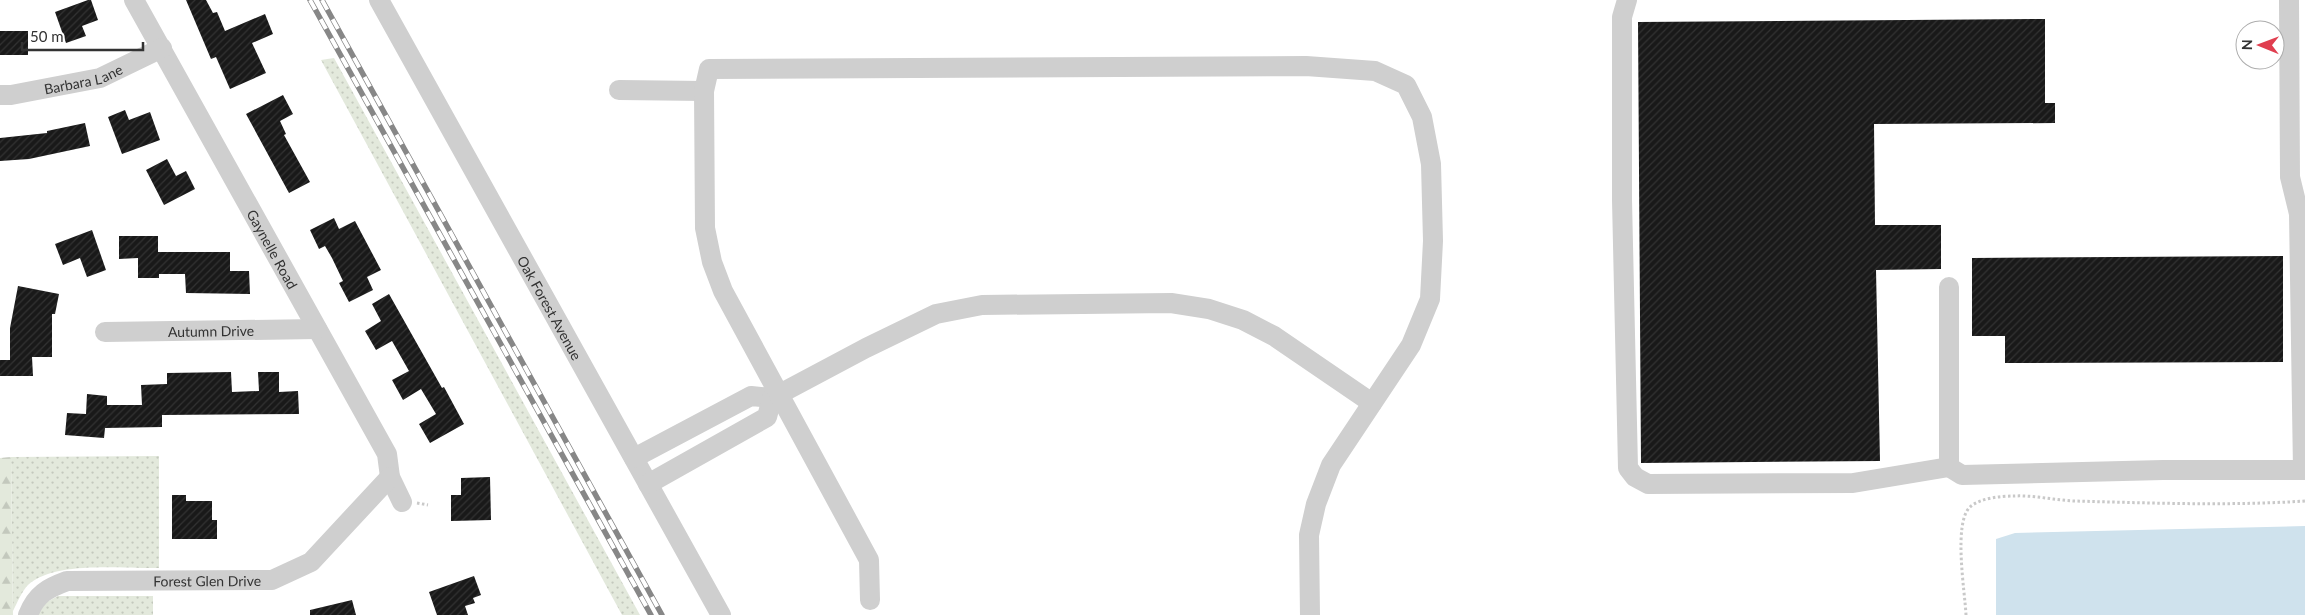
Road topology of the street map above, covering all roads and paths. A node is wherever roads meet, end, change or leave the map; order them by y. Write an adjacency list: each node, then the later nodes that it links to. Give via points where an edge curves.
1 (134, 0): 5 (street, Gaynelle Road)
2 (379, 0): 14 (street, Oak Forest Avenue)
3 (1627, 0): 15 (street, via 1622,17 1622,200 1628,468 1635,477 1648,484 1853,483)
4 (2289, 0): 16 (street, via 2290,177 2299,214)
5 (162, 48): 8 (street, Barbara Lane, via 100,78); 10 (street, Gaynelle Road)
6 (619, 90): 7 (street)
7 (704, 91): 12 (street, via 705,228 712,262 723,291); 13 (street, via 708,69 1306,66 1375,71 1406,86 1422,117 1431,164 1433,241 1430,299 1410,345)
8 (0, 95)
9 (1949, 287): 15 (street)
10 (317, 329): 11 (street, Autumn Drive); 17 (street, Gaynelle Road, via 387,454)
11 (105, 332)
12 (776, 396): 13 (street, via 936,314 982,305 1171,303 1209,309 1242,320 1274,336); 14 (street, via 751,396); 18 (street, via 767,417); 21 (street, via 870,560)
13 (1372, 403): 24 (street, via 1331,465 1316,504 1309,535)
14 (634, 458): 18 (street, Oak Forest Avenue)
15 (1949, 467): 16 (street, via 1962,475)
16 (2304, 470)
17 (390, 477): 20 (street, Gaynelle Road); 22 (street, Forest Glen Drive, via 311,562 272,580 67,581 48,588 32,604)
18 (648, 484): 23 (street, Oak Forest Avenue)
19 (2305, 501): 25 (path, via 2104,502 2014,496 1988,499 1970,508 1963,520 1960,545)
20 (402, 502)
21 (870, 600)
22 (28, 615)
23 (721, 615)
24 (1310, 615)
25 (1966, 615)

